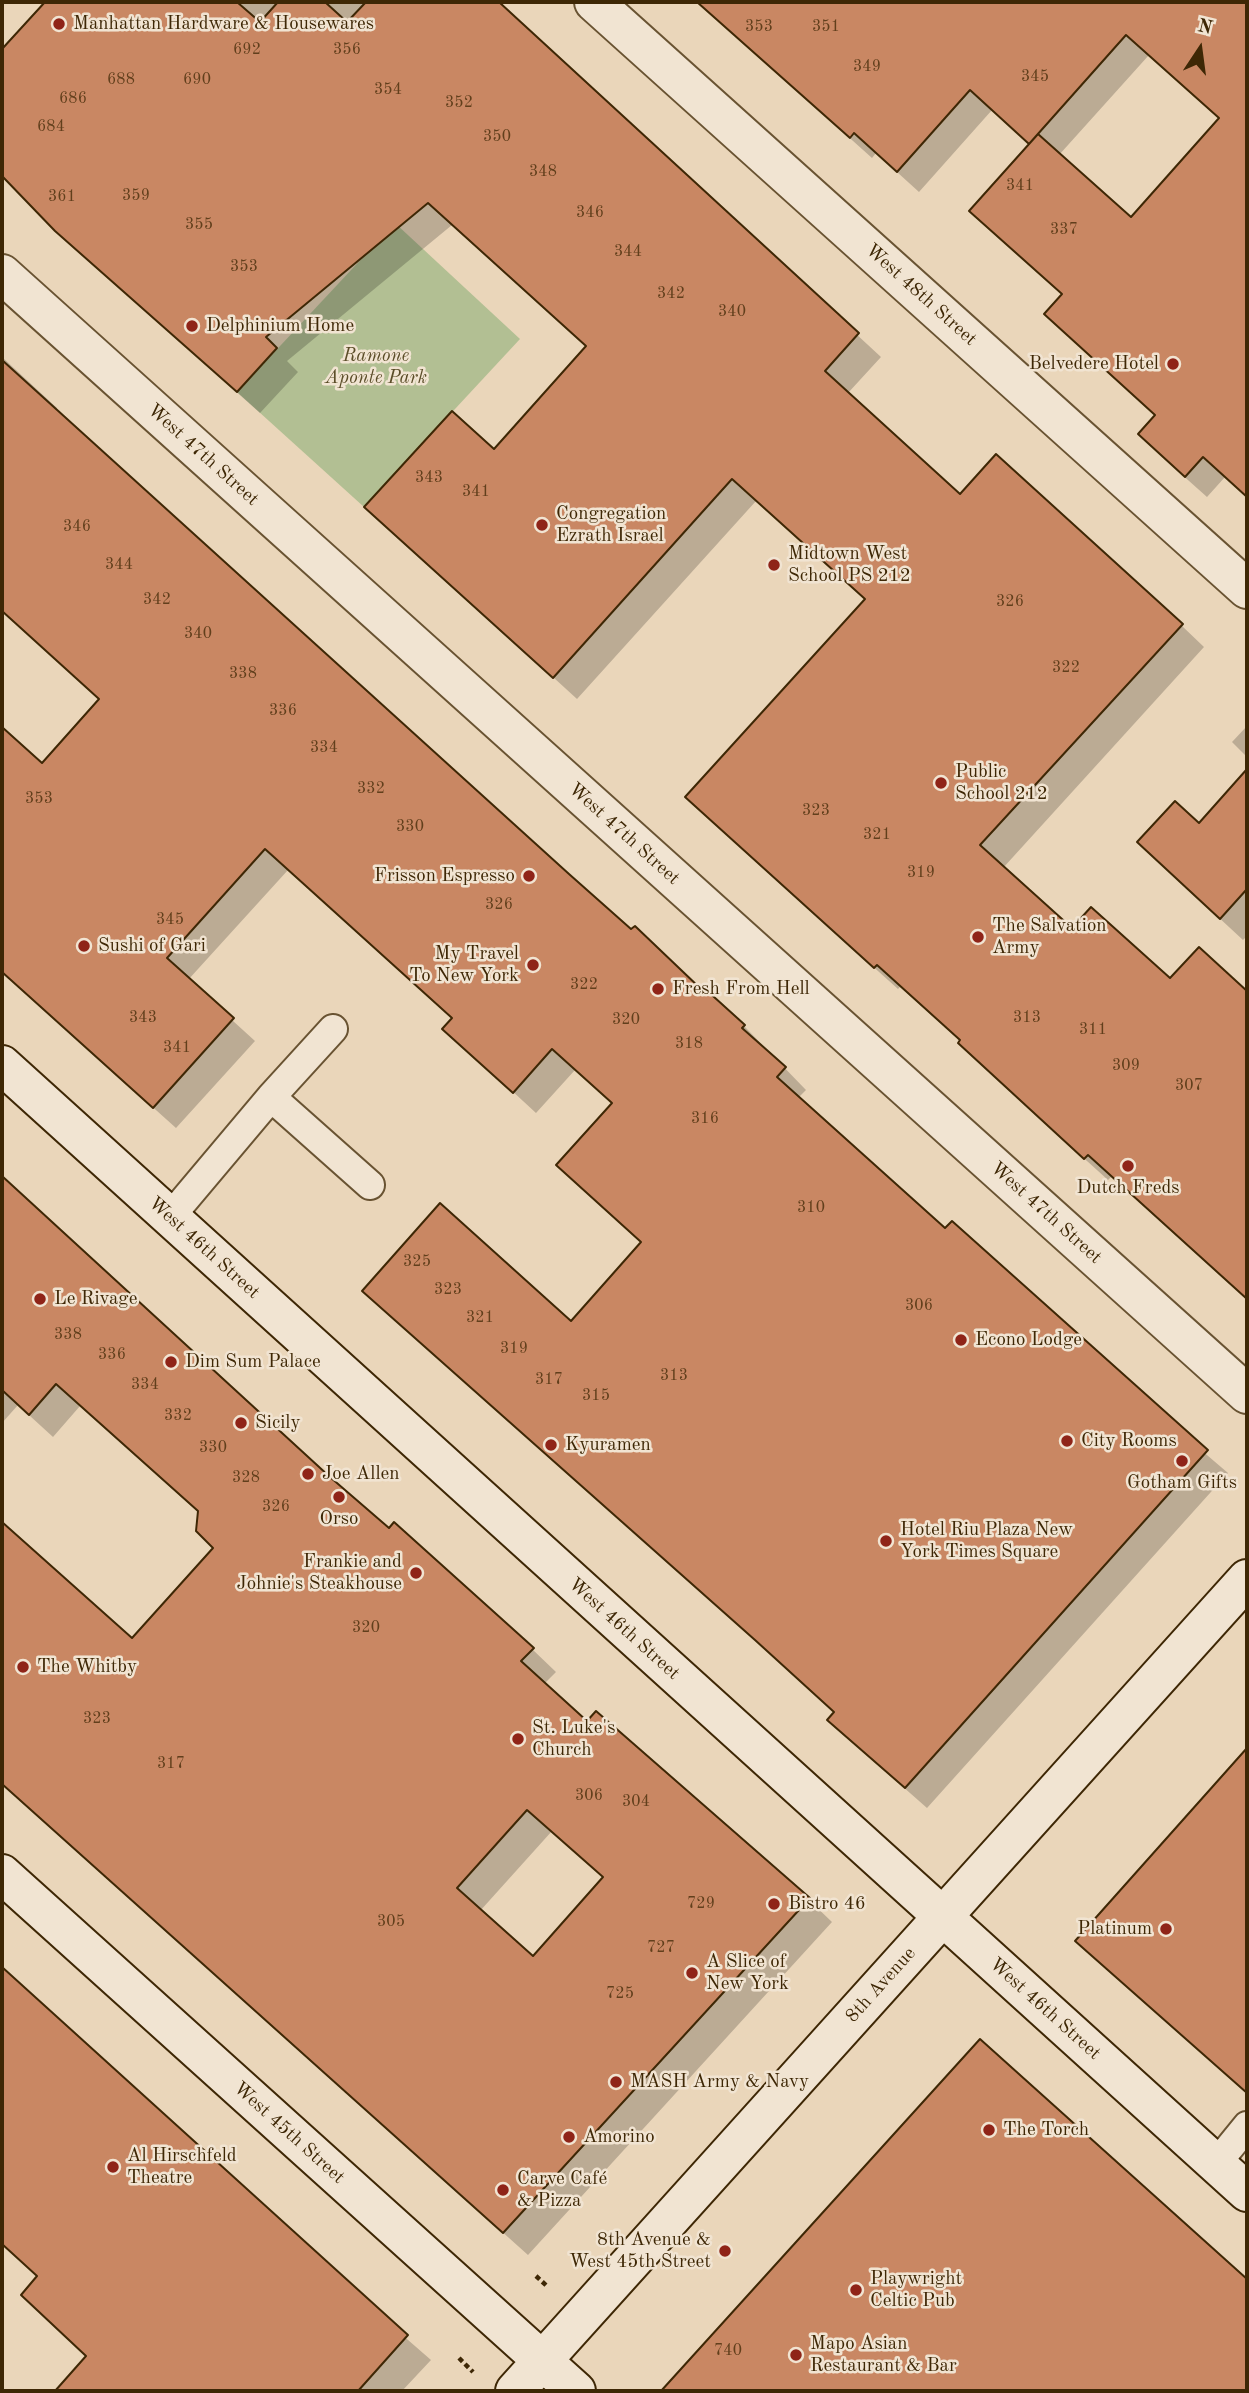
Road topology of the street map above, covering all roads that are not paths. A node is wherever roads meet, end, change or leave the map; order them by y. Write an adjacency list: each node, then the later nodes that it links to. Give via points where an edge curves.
1 (594, 2): 3 (main road, West 48th Street)
2 (2, 274): 9 (main road, West 47th Street)
3 (1247, 589)
4 (333, 1029): 6 (lane)
5 (2, 1065): 8 (main road, West 46th Street)
6 (271, 1097): 7 (lane); 8 (lane)
7 (370, 1185)
8 (170, 1217): 12 (main road, West 46th Street)
9 (1247, 1394)
10 (1247, 1579): 12 (main road, 8th Avenue)
11 (2, 1874): 16 (main road, West 45th Street)
12 (943, 1917): 14 (main road, West 46th Street); 16 (main road, 8th Avenue)
13 (1247, 2126): 14 (lane)
14 (1216, 2164): 15 (main road, West 46th Street)
15 (1247, 2192)
16 (542, 2361): 17 (main road, 8th Avenue); 18 (main road, West 45th Street)
17 (515, 2391)
18 (576, 2391)

